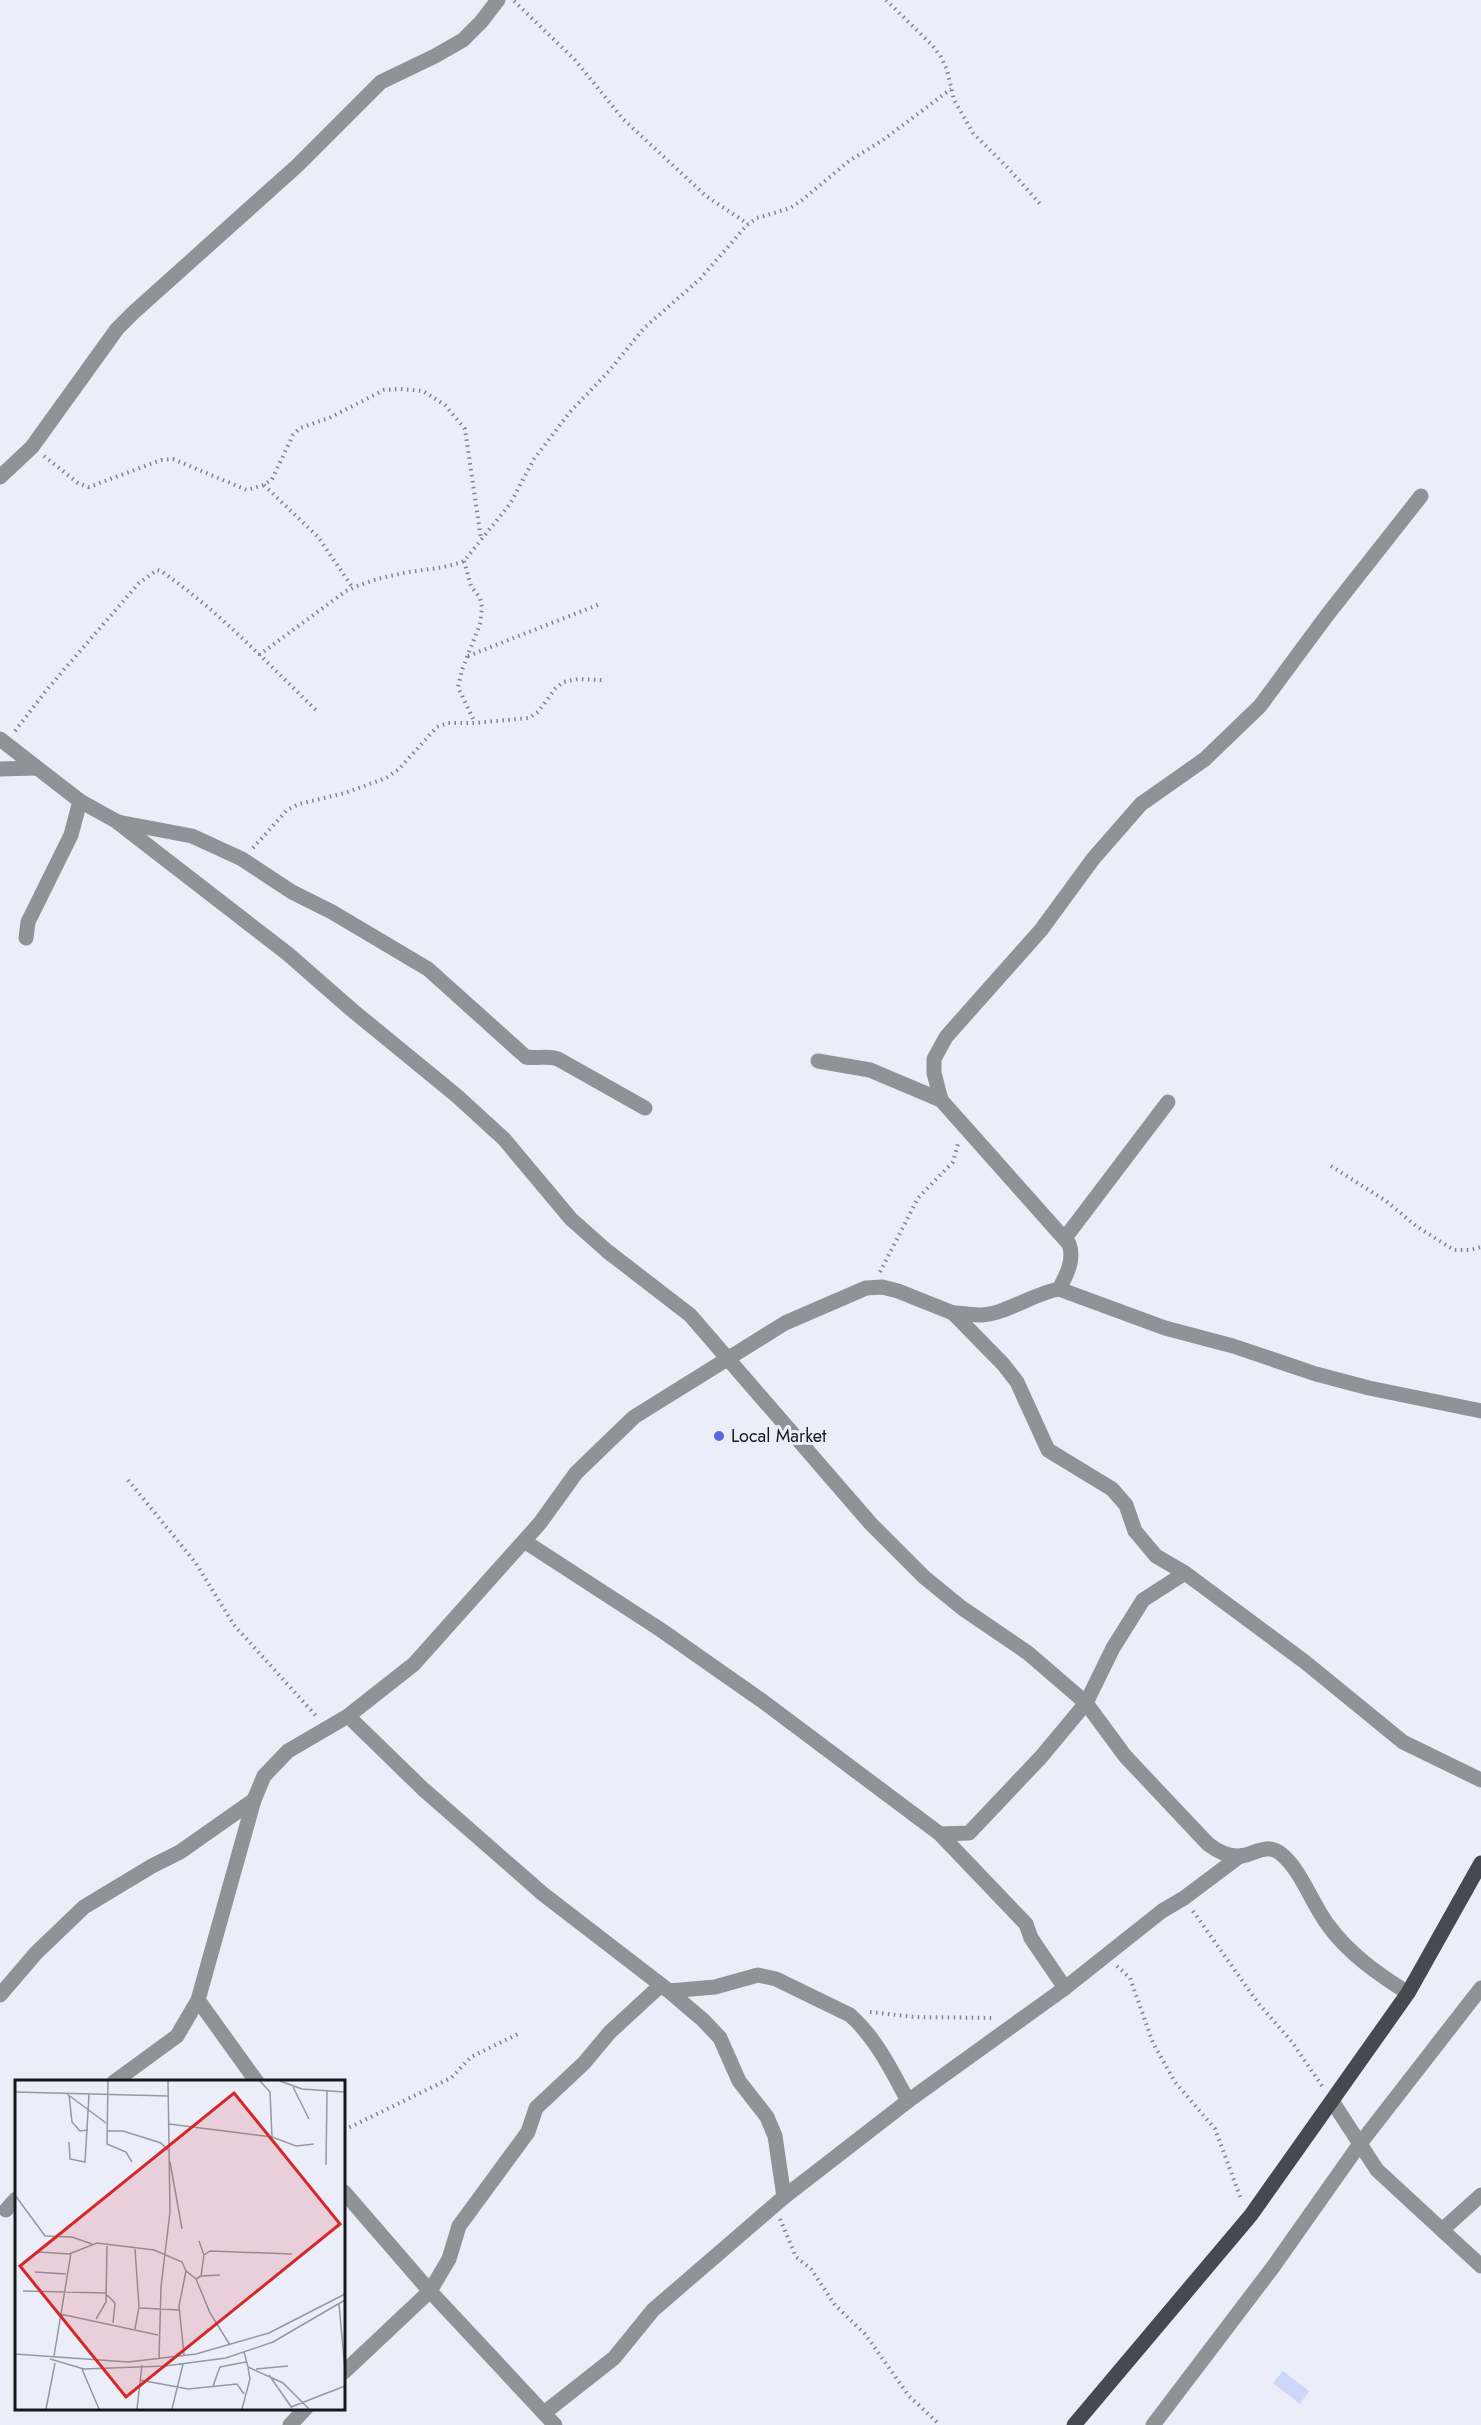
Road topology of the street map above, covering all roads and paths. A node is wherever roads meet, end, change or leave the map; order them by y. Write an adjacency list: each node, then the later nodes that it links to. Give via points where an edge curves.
1 (498, 0): 7 (street, via 463,40 381,82 290,172 134,312 117,329)
2 (513, 0): 6 (path, via 575,60 623,119 706,196)
3 (886, 0): 4 (path, via 941,57)
4 (951, 90): 5 (path, via 973,134); 6 (path, via 849,161 801,201)
5 (1042, 206)
6 (748, 224): 11 (path, via 700,279 644,328 570,412 534,459 510,504)
7 (32, 447): 8 (street); 9 (path, via 78,483 89,487 173,459 247,490)
8 (0, 477)
9 (264, 485): 11 (path, via 272,479 300,428 384,390 423,391 445,405 465,429); 13 (path, via 318,537)
10 (1420, 496): 28 (street, via 1260,706 1205,759 1141,804 1093,858 1034,938 946,1037 934,1059)
11 (481, 539): 12 (path)
12 (464, 561): 13 (path, via 395,574); 16 (path, via 482,608)
13 (353, 588): 15 (path)
14 (600, 603): 16 (path)
15 (259, 654): 18 (path); 20 (path, via 187,589 161,571 152,572)
16 (468, 656): 19 (path, via 458,687)
17 (602, 680): 19 (path, via 563,682 529,718)
18 (318, 712)
19 (475, 723): 25 (path, via 437,727 386,778 287,810)
20 (3, 741): 21 (street)
21 (36, 768): 22 (street); 23 (street)
22 (0, 769)
23 (80, 801): 24 (street); 26 (street, via 71,835 28,922)
24 (116, 821): 25 (street, via 192,836); 38 (street, via 288,954 457,1096 504,1139 571,1219 690,1315)
25 (242, 860): 30 (street, via 428,969 526,1057 551,1056)
26 (26, 938)
27 (818, 1061): 28 (street, via 870,1070)
28 (940, 1100): 31 (street)
29 (1168, 1102): 33 (street)
30 (645, 1108)
31 (955, 1116): 33 (street); 35 (path, via 958,1146 952,1162 918,1198)
32 (1331, 1166): 34 (path, via 1454,1250)
33 (1065, 1238): 36 (street, via 1072,1251)
34 (1481, 1247)
35 (871, 1288): 37 (street, via 898,1291); 38 (street, via 785,1323)
36 (1059, 1290): 37 (street, via 1043,1292 995,1312); 39 (street, via 1165,1328 1316,1374)
37 (953, 1313): 42 (street, via 1017,1382 1048,1450 1112,1489 1126,1505 1135,1531 1156,1556)
38 (729, 1359): 41 (street, via 634,1417 576,1473); 43 (street, via 872,1524 924,1577 1028,1653)
39 (1481, 1411)
40 (128, 1480): 45 (path, via 195,1562 234,1625)
41 (524, 1541): 44 (street, via 414,1664); 48 (street, via 752,1694)
42 (1185, 1573): 43 (street, via 1143,1600 1113,1648); 46 (street, via 1305,1662 1403,1742)
43 (1086, 1704): 48 (street, via 969,1833); 49 (street, via 1125,1756 1208,1844 1218,1852)
44 (348, 1716): 45 (street); 53 (street, via 423,1789 543,1894)
45 (327, 1728): 47 (street, via 288,1751 264,1776)
46 (1481, 1780)
47 (254, 1800): 57 (street, via 180,1852 84,1907); 58 (street)
48 (940, 1834): 54 (street, via 1026,1924 1031,1938)
49 (1240, 1856): 51 (street); 56 (street, via 1267,1848 1279,1852 1328,1926 1369,1968)
50 (1481, 1863): 56 (main road)
51 (1184, 1898): 52 (street); 65 (path)
52 (1106, 1955): 54 (street); 71 (path, via 1130,1978 1153,2043 1175,2082 1215,2129)
53 (665, 1988): 64 (street, via 715,1987 758,1975 776,1980 859,2023 887,2060); 70 (street, via 720,2038 739,2080 767,2117 775,2136); 74 (street, via 610,2032 536,2108 528,2132 459,2226 449,2259)
54 (1065, 1988): 60 (street)
55 (1481, 1989): 67 (street)
56 (1408, 1993): 65 (main road)
57 (0, 1995)
58 (198, 2000): 62 (street, via 177,2036); 63 (street)
59 (868, 2011): 60 (path, via 914,2017)
60 (1024, 2018): 64 (street)
61 (518, 2034): 66 (path, via 471,2057 451,2078)
62 (117, 2080)
63 (256, 2080)
64 (908, 2101): 70 (street)
65 (1332, 2101): 67 (street); 71 (main road)
66 (345, 2130)
67 (1359, 2145): 72 (street, via 1383,2176); 82 (street, via 1273,2267)
68 (345, 2193): 74 (street)
69 (1481, 2195): 72 (street)
70 (779, 2201): 77 (street, via 653,2310 614,2358); 80 (path, via 786,2238 796,2257 865,2334 909,2396)
71 (1248, 2218): 81 (main road)
72 (1442, 2230): 73 (street)
73 (1481, 2266)
74 (430, 2291): 75 (street); 77 (street)
75 (345, 2371)
76 (305, 2410): 78 (street)
77 (543, 2413): 79 (street)
78 (290, 2425)
79 (555, 2425)
80 (940, 2425)
81 (1074, 2425)
82 (1153, 2425)

